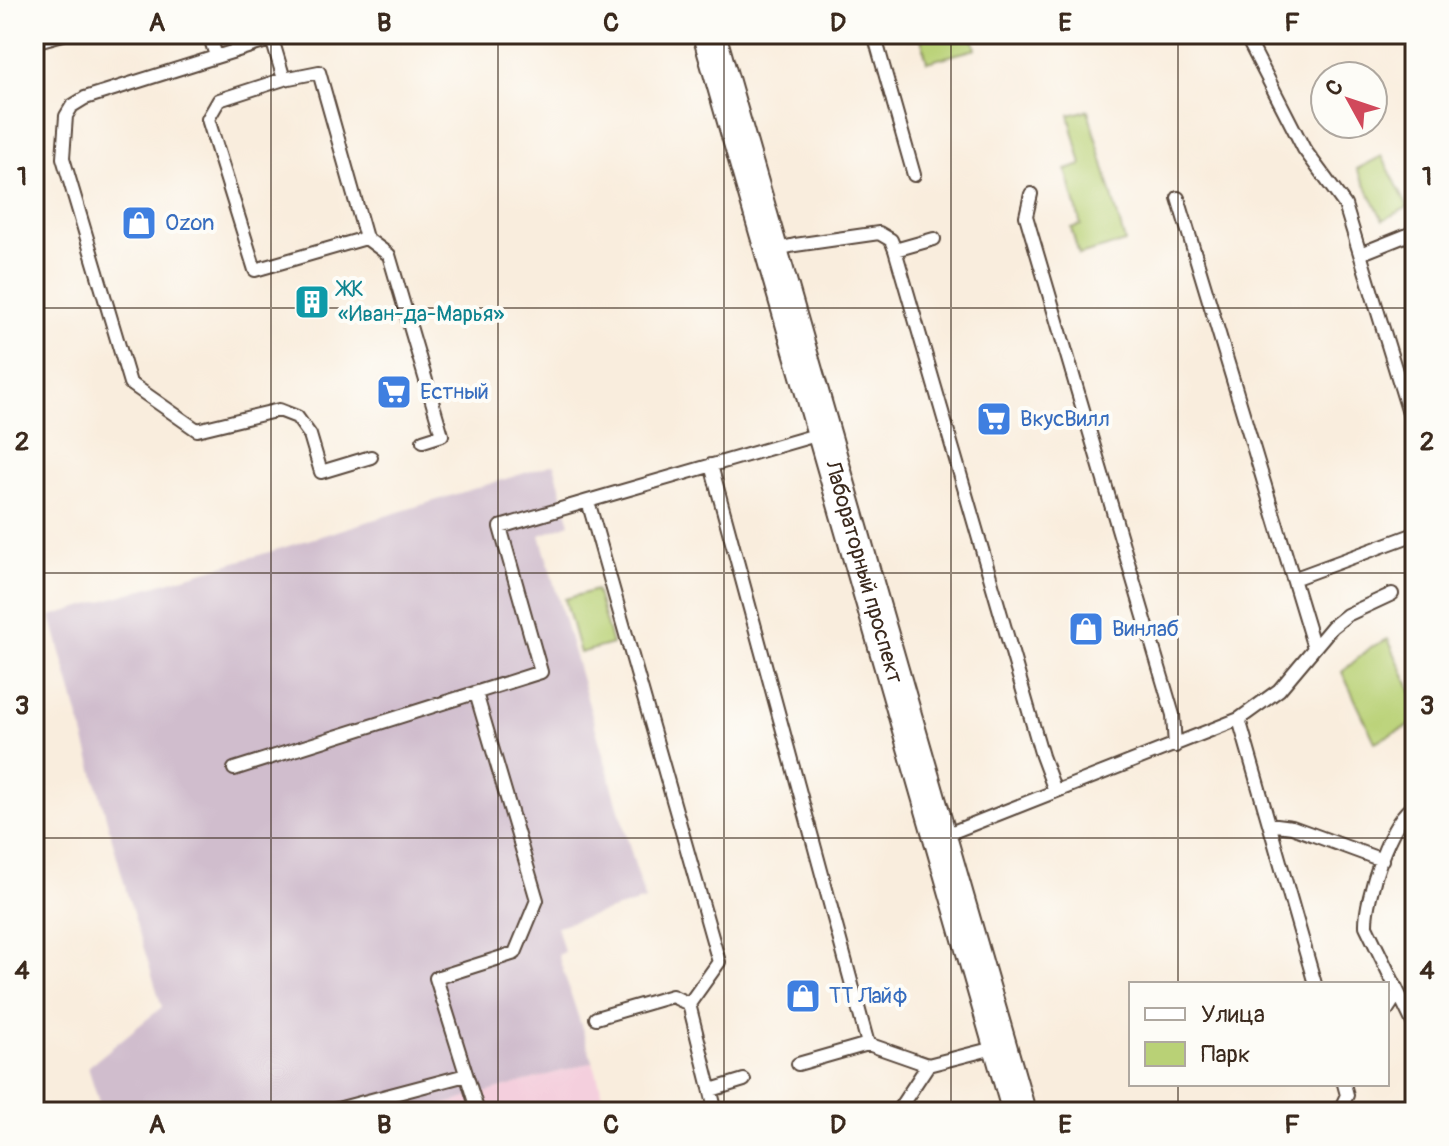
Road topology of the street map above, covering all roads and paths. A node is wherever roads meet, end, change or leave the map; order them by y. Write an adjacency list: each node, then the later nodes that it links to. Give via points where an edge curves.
1 (63, 34): 8 (lane)
2 (209, 34): 9 (lane)
3 (289, 34): 7 (lane)
4 (709, 34): 18 (street, Лабораторный проспект)
5 (874, 34): 11 (lane)
6 (1245, 34): 19 (lane, via 1304,149 1345,205)
7 (272, 39): 9 (lane); 10 (lane)
8 (34, 42)
9 (216, 56): 23 (lane, via 85,98 66,116 63,158 130,383 197,430 279,410 297,417 310,435 321,472)
10 (284, 79): 15 (lane, via 319,72); 15 (lane, via 219,100 208,119 255,270)
11 (914, 175)
12 (1031, 194): 32 (lane, via 1026,216 1173,715)
13 (1178, 198): 27 (lane)
14 (1415, 232): 19 (lane)
15 (366, 238): 22 (lane, via 389,255 442,435)
16 (934, 239): 17 (lane)
17 (895, 250): 18 (lane, via 879,233); 34 (lane)
18 (771, 251): 20 (street, Лабораторный проспект)
19 (1360, 254): 21 (lane)
20 (823, 433): 24 (lane); 37 (street, Лабораторный проспект)
21 (1415, 433)
22 (423, 441)
23 (371, 457)
24 (711, 465): 25 (lane); 45 (lane)
25 (588, 501): 30 (lane, via 500,527 541,672); 41 (lane, via 719,962)
26 (1415, 534): 27 (lane)
27 (1293, 579): 29 (lane)
28 (1392, 594): 29 (lane, via 1347,615)
29 (1314, 648): 31 (lane, via 1279,690)
30 (476, 693): 33 (lane); 49 (lane, via 537,900 515,953 436,978)
31 (1239, 719): 32 (lane); 36 (lane)
32 (1175, 746): 34 (lane)
33 (234, 769)
34 (1055, 791): 37 (lane)
35 (1415, 805): 38 (lane, via 1394,827)
36 (1269, 824): 38 (lane, via 1292,827); 39 (lane)
37 (940, 837): 46 (street, Лабораторный проспект)
38 (1382, 860): 40 (lane, via 1365,909 1366,926)
39 (1314, 982)
40 (1398, 993): 42 (lane); 44 (lane)
41 (689, 1004): 43 (lane, via 672,996); 52 (lane)
42 (1389, 1007)
43 (596, 1018)
44 (1415, 1027)
45 (868, 1044): 47 (lane); 48 (lane)
46 (1001, 1046): 48 (lane); 57 (street, Лабораторный проспект)
47 (798, 1064)
48 (928, 1065): 56 (lane)
49 (466, 1075): 53 (lane); 54 (lane)
50 (744, 1080): 52 (lane)
51 (1348, 1088): 58 (lane)
52 (711, 1090): 55 (lane)
53 (326, 1112)
54 (478, 1112)
55 (716, 1112)
56 (897, 1112)
57 (1019, 1112)
58 (1339, 1112)

